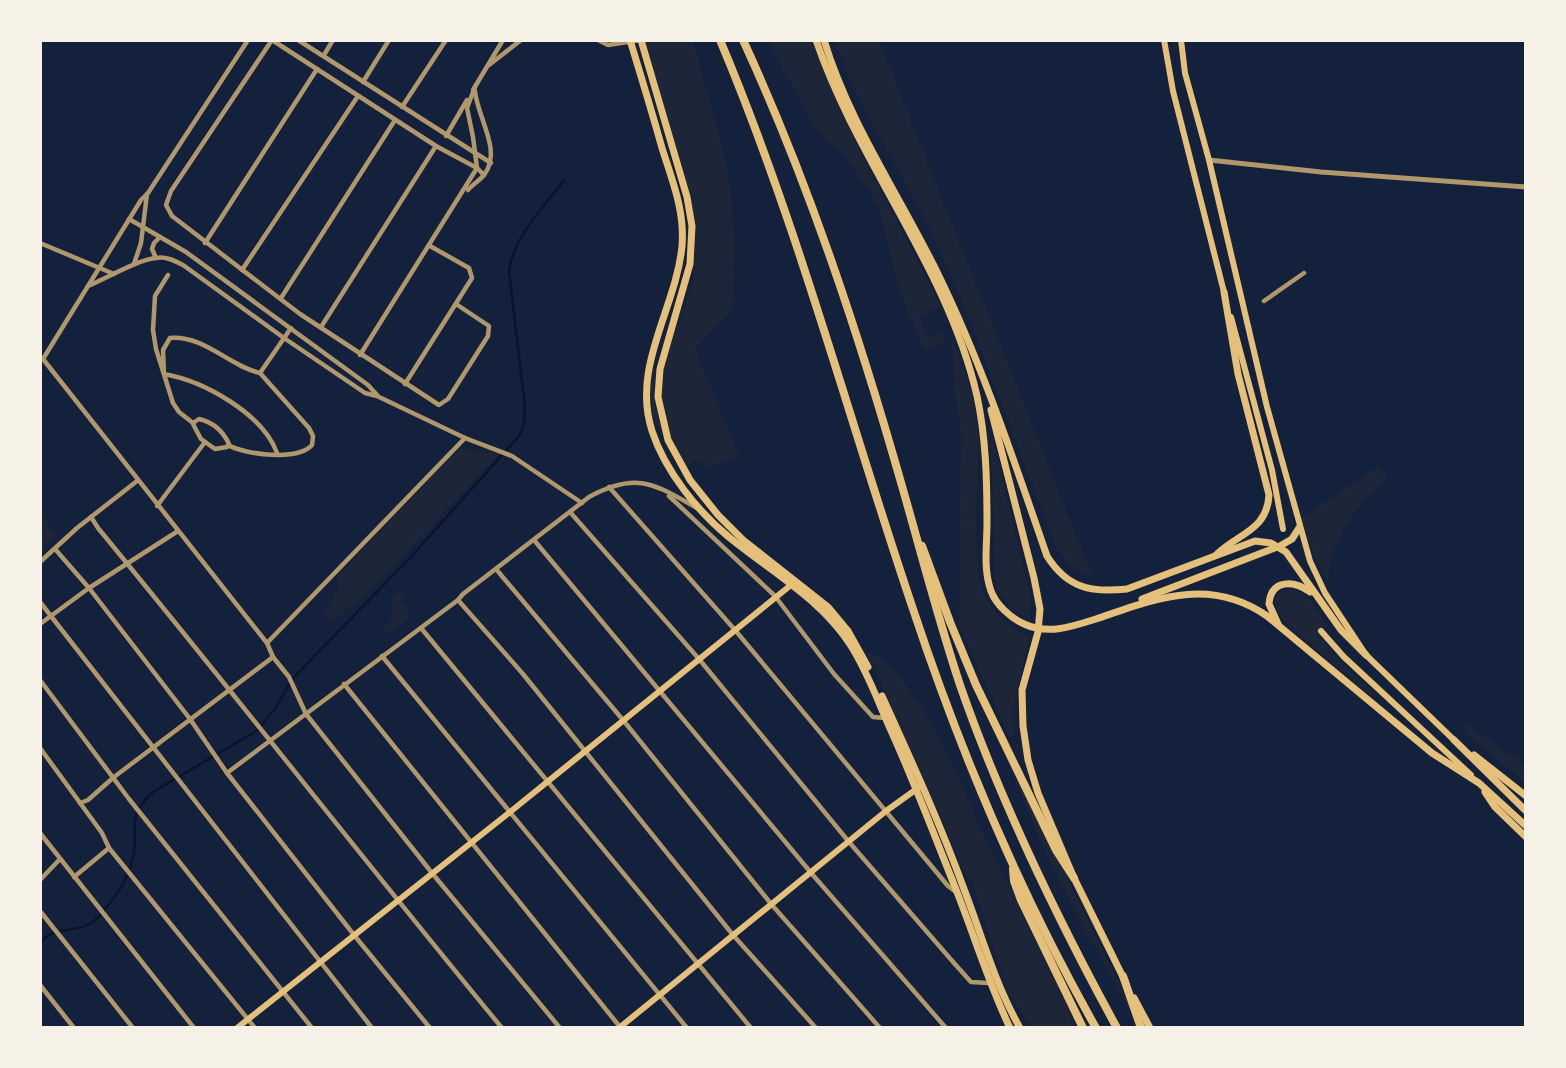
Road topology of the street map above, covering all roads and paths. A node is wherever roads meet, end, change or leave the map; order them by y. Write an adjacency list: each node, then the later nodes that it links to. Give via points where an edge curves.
1 (248, 40): 35 (street)
2 (272, 40): 21 (street); 41 (street, via 166,205 172,216)
3 (298, 40): 19 (street)
4 (333, 40): 19 (street)
5 (389, 40): 22 (street)
6 (446, 40): 25 (street)
7 (504, 40): 18 (street); 20 (street)
8 (521, 40): 18 (street)
9 (598, 40): 17 (street, via 608,45)
10 (641, 40): 17 (street); 123 (main road, via 692,226 690,264 660,369 658,397 668,440 690,480 718,515 828,607 848,631)
11 (720, 40): 136 (highway, via 785,211 914,612)
12 (743, 40): 77 (highway, via 833,269)
13 (816, 40): 94 (main road, via 834,88 954,326 973,377 986,458 986,566 991,592 1021,623 1041,630 1065,629)
14 (824, 40): 61 (main road, via 840,85 939,276)
15 (1164, 40): 51 (main road)
16 (1181, 40): 30 (main road, via 1185,73)
17 (631, 42): 75 (main road, via 681,209 682,245 646,383 647,406 664,457)
18 (510, 49): 20 (street)
19 (324, 55): 22 (street)
20 (485, 68): 23 (street)
21 (317, 69): 24 (street); 41 (street)
22 (363, 82): 25 (street)
23 (475, 88): 27 (street); 29 (street, via 467,108); 31 (street)
24 (358, 96): 26 (street); 46 (street)
25 (402, 107): 27 (street)
26 (395, 120): 28 (street); 52 (street)
27 (446, 136): 29 (street)
28 (436, 146): 32 (street); 55 (street)
29 (476, 154): 31 (street); 32 (street)
30 (1209, 160): 34 (street); 78 (main road)
31 (491, 163): 33 (street)
32 (477, 169): 33 (street); 36 (street)
33 (484, 175): 36 (street)
34 (1526, 187)
35 (148, 193): 37 (street); 38 (street)
36 (462, 196): 42 (street)
37 (129, 219): 38 (street); 45 (street)
38 (143, 226): 39 (street); 44 (street)
39 (160, 237): 43 (street, via 152,249); 56 (street)
40 (40, 243): 45 (street)
41 (205, 243): 46 (street)
42 (430, 246): 54 (street, via 469,268 472,278); 58 (street)
43 (156, 257): 44 (street); 57 (street, via 183,265)
44 (133, 265): 48 (street)
45 (100, 268): 48 (street); 50 (street)
46 (242, 270): 52 (street)
47 (1304, 273): 53 (street)
48 (115, 275): 50 (street)
49 (168, 275): 60 (street, via 155,296 153,330)
50 (88, 286): 69 (street, via 43,359)
51 (1224, 292): 79 (main road, via 1272,470); 84 (main road, via 1238,374 1269,495 1261,521)
52 (281, 298): 55 (street)
53 (1264, 302)
54 (456, 304): 62 (street); 62 (street, via 489,326 488,336 448,399 439,405)
55 (321, 327): 58 (street)
56 (291, 328): 57 (street); 63 (street, via 368,384)
57 (284, 338): 59 (street); 63 (street, via 365,393)
58 (360, 355): 62 (street)
59 (260, 373): 60 (street, via 208,347 174,337 163,350); 68 (street, via 313,436 312,445 303,452)
60 (164, 374): 64 (street, via 173,403); 68 (street, via 200,385 232,404 262,428)
61 (983, 379): 84 (main road, via 1047,556 1058,573 1084,588 1119,590); 140 (main road, via 1038,596 1038,632 1022,691 1028,760)
62 (405, 384)
63 (377, 396): 65 (street)
64 (193, 424): 66 (street); 67 (street, via 201,419 213,425)
65 (465, 438): 72 (street, via 512,456); 101 (street)
66 (205, 442): 67 (street, via 215,449); 73 (street)
67 (228, 445): 68 (street, via 252,453)
68 (276, 453)
69 (137, 481): 73 (street); 76 (street)
70 (608, 486): 71 (street, via 640,481); 72 (street); 98 (street)
71 (663, 489): 75 (street); 91 (street)
72 (582, 503): 74 (street)
73 (157, 506): 80 (street)
74 (570, 512): 81 (street); 105 (street)
75 (704, 512): 88 (main road, via 728,537)
76 (91, 517): 83 (street); 86 (street)
77 (911, 520): 140 (highway, via 976,685); 176 (highway, via 961,685 989,758 1040,875)
78 (1299, 528): 82 (main road); 102 (main road, via 1315,575)
79 (1283, 529)
80 (177, 531): 86 (street); 101 (street)
81 (534, 540): 87 (street); 109 (street)
82 (1280, 547): 84 (main road, via 1255,541); 90 (main road); 94 (main road)
83 (55, 549): 85 (street); 89 (street)
84 (1213, 558)
85 (40, 562)
86 (128, 564): 89 (street); 108 (street)
87 (496, 569): 92 (street); 113 (street)
88 (791, 584): 91 (main road); 111 (main road, via 826,614 850,645)
89 (89, 588): 95 (street); 112 (street)
90 (1314, 594): 99 (main road, via 1295,583 1273,589 1269,604); 102 (main road)
91 (775, 596): 98 (main road); 111 (street, via 861,705 873,717)
92 (458, 600): 97 (street); 118 (street)
93 (40, 602): 95 (street)
94 (1123, 609): 99 (main road, via 1175,595 1220,595 1256,609)
95 (51, 616): 96 (street); 117 (street)
96 (40, 624)
97 (421, 628): 103 (street); 121 (street)
98 (735, 630): 105 (main road); 126 (street)
99 (1282, 630): 122 (main road, via 1443,761)
100 (1321, 631): 122 (main road)
101 (267, 643): 104 (street)
102 (1366, 655): 115 (main road)
103 (382, 656): 107 (street); 128 (street)
104 (273, 657): 108 (street); 110 (street, via 289,677)
105 (699, 659): 109 (main road); 133 (street)
106 (40, 680): 120 (street)
107 (344, 684): 110 (street); 132 (street)
108 (229, 691): 112 (street); 114 (street)
109 (662, 691): 113 (main road); 138 (street)
110 (306, 714): 114 (street); 137 (street)
111 (886, 718): 123 (main road)
112 (190, 719): 117 (street); 119 (street)
113 (623, 720): 118 (main road); 144 (street)
114 (272, 740): 119 (street); 143 (street)
115 (1454, 740): 124 (main road); 127 (main road)
116 (40, 748): 125 (street)
117 (152, 748): 120 (street); 148 (street)
118 (586, 751): 121 (main road); 147 (street)
119 (227, 773): 146 (street)
120 (114, 777): 125 (street); 153 (street)
121 (548, 781): 128 (main road); 149 (street)
122 (1479, 783): 129 (main road); 131 (main road, via 1495,807)
123 (920, 787): 126 (main road); 142 (main road); 173 (main road, via 964,887 1003,998)
124 (1526, 796)
125 (80, 803): 134 (street)
126 (886, 811): 133 (main road); 142 (street)
127 (1526, 811)
128 (510, 812): 132 (main road); 154 (street)
129 (1526, 827)
130 (40, 833): 135 (street)
131 (1526, 837)
132 (470, 842): 137 (main road); 156 (street)
133 (849, 842): 138 (main road); 151 (street, via 971,982)
134 (109, 848): 139 (street); 155 (street)
135 (60, 859): 139 (street); 141 (street)
136 (1012, 863): 174 (highway, via 1021,900); 175 (highway)
137 (432, 873): 143 (main road); 166 (street)
138 (812, 874): 144 (main road); 171 (street)
139 (74, 877): 159 (street)
140 (1074, 878): 150 (main road)
141 (40, 880)
142 (957, 892): 151 (main road)
143 (397, 901): 146 (main road); 165 (street)
144 (772, 905): 147 (main road); 170 (street)
145 (40, 911): 158 (street)
146 (354, 935): 148 (main road); 164 (street)
147 (733, 935): 149 (main road); 169 (street)
148 (320, 962): 153 (main road); 163 (street)
149 (698, 965): 154 (main road); 168 (street)
150 (1123, 976): 177 (highway); 178 (main road)
151 (989, 983): 172 (main road)
152 (40, 985): 157 (street)
153 (282, 992): 155 (main road); 162 (street)
154 (659, 995): 156 (main road); 167 (street)
155 (248, 1019): 160 (main road); 161 (street)
156 (620, 1027)
157 (74, 1028)
158 (133, 1028)
159 (194, 1028)
160 (237, 1028)
161 (255, 1028)
162 (312, 1028)
163 (372, 1028)
164 (430, 1028)
165 (502, 1028)
166 (560, 1028)
167 (687, 1028)
168 (751, 1028)
169 (816, 1028)
170 (880, 1028)
171 (946, 1028)
172 (1010, 1028)
173 (1020, 1028)
174 (1083, 1028)
175 (1096, 1028)
176 (1117, 1028)
177 (1141, 1028)
178 (1150, 1028)

